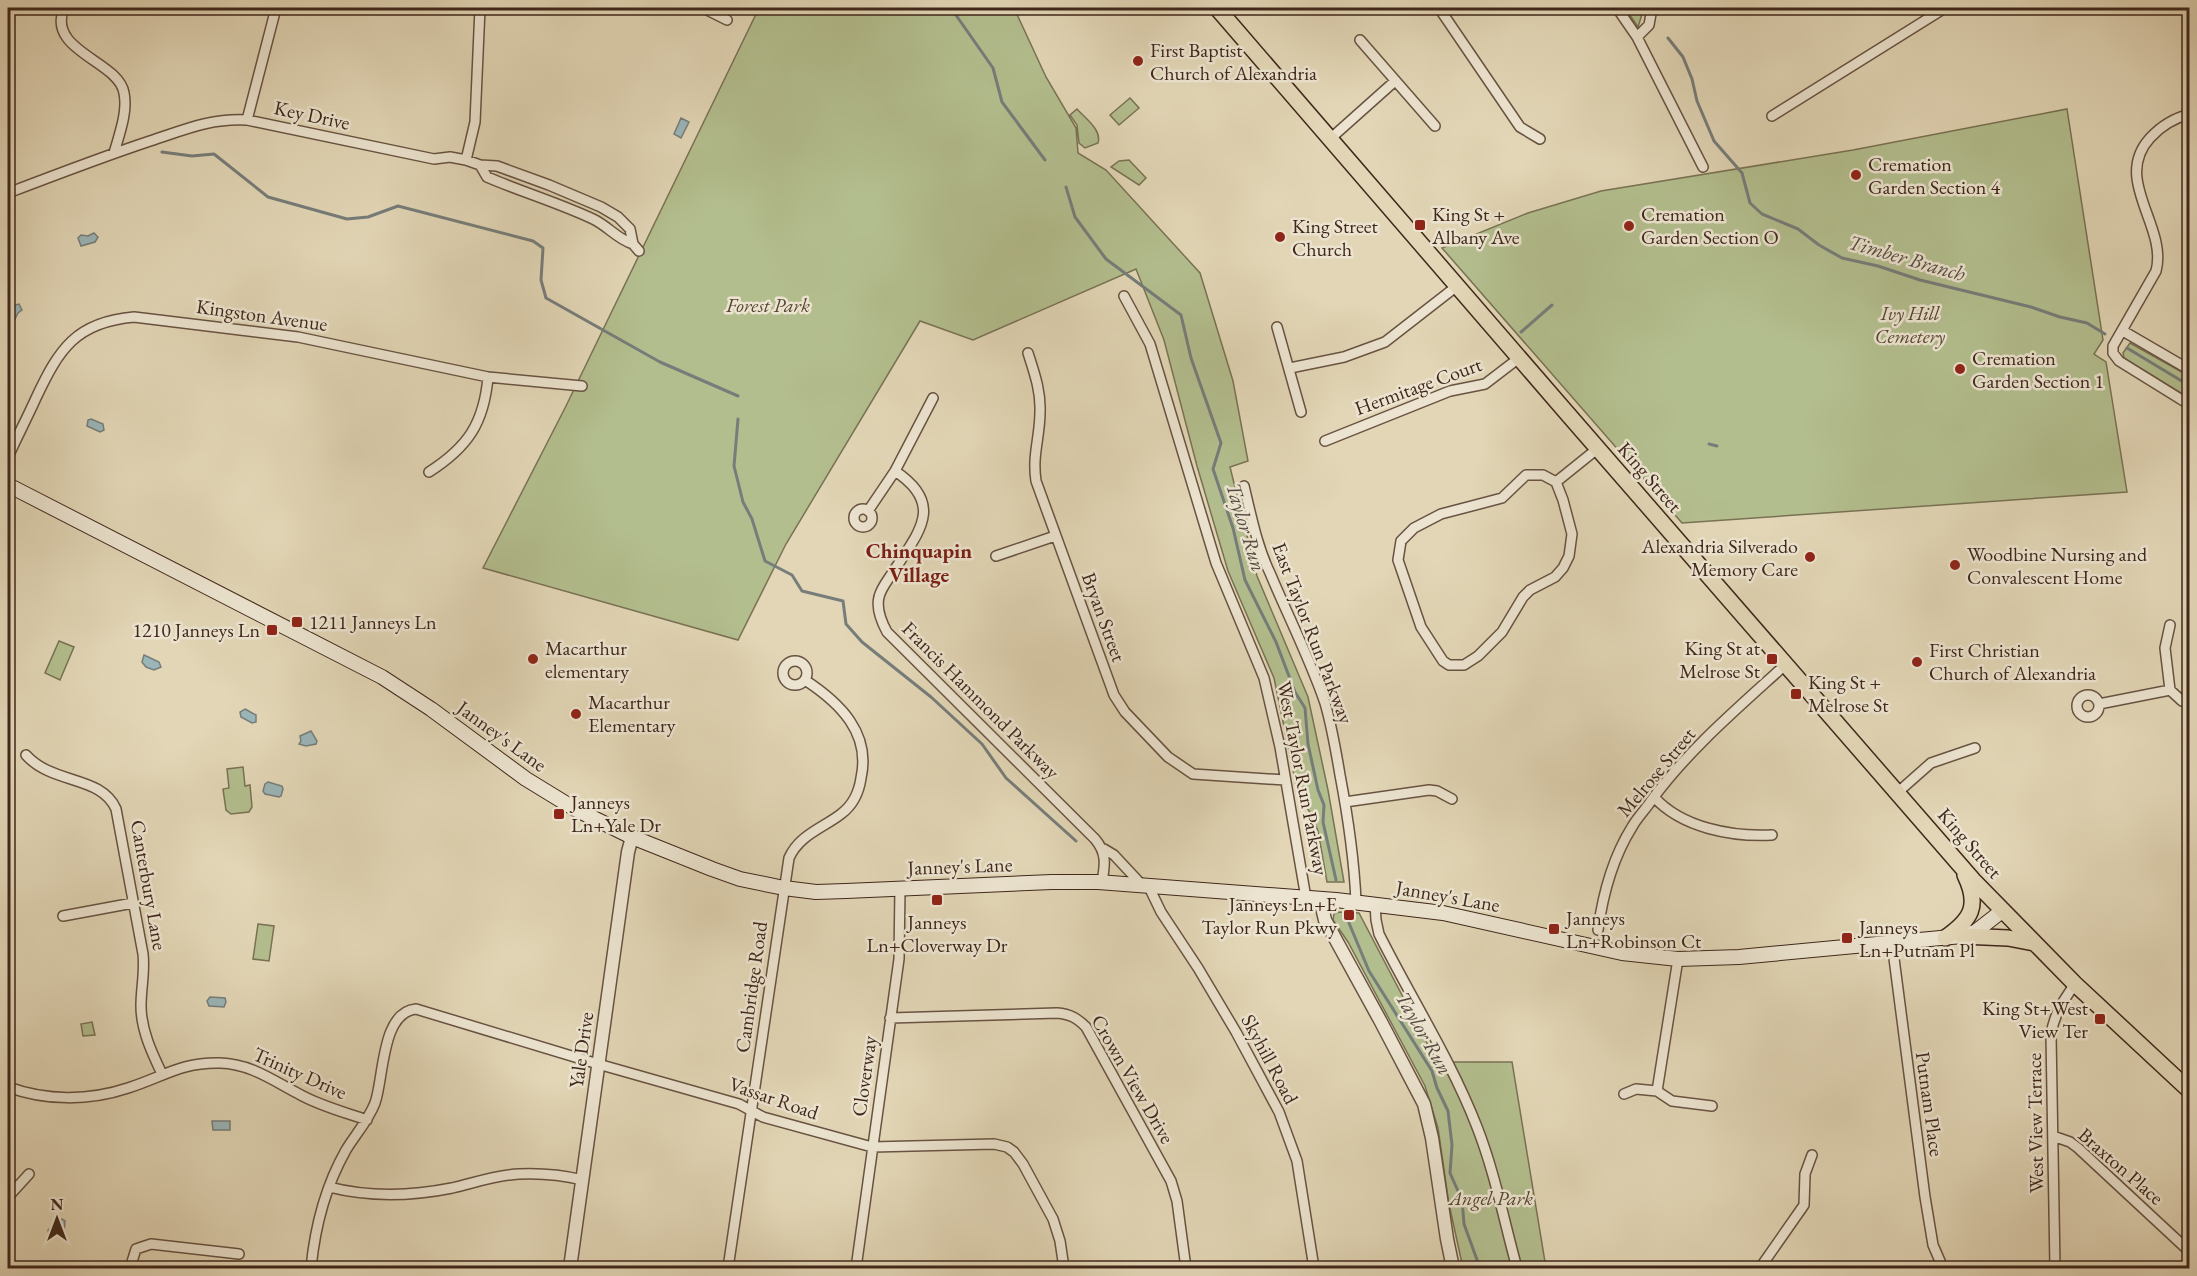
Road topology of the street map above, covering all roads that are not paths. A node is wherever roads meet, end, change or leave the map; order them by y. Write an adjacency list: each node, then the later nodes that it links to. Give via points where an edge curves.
1 (64, 8): 20 (street, via 61,24 68,38 118,81 124,93 124,113)
2 (276, 8): 16 (street)
3 (480, 8): 21 (street, via 475,122)
4 (704, 8): 10 (street)
5 (1217, 8): 18 (main road, King Street)
6 (1439, 8): 19 (street, via 1520,127)
7 (1617, 8): 11 (street)
8 (1652, 8): 11 (street, via 1649,26)
9 (1945, 8): 15 (street)
10 (727, 20)
11 (1637, 37): 23 (street)
12 (1360, 40): 13 (street)
13 (1395, 81): 17 (street); 18 (street)
14 (2190, 114): 28 (street, via 2176,118 2156,132 2136,167 2158,263)
15 (1772, 116)
16 (247, 120): 20 (street, Key Drive, via 226,118 206,122); 21 (street, Key Drive, via 434,159)
17 (1435, 126)
18 (1330, 139): 25 (main road, King Street)
19 (1540, 139)
20 (114, 153): 24 (street, Key Drive)
21 (466, 160): 22 (street)
22 (480, 165): 22 (street, via 514,171 601,207 630,229 636,247 596,221 487,177)
23 (1703, 167)
24 (8, 193)
25 (1457, 286): 30 (main road, King Street); 31 (street, via 1385,342 1344,357)
26 (1124, 296): 57 (street, West Taylor Run Parkway, via 1150,344 1216,563 1264,678)
27 (1277, 327): 31 (street)
28 (2123, 331): 32 (street); 36 (street, via 2113,348 2119,361)
29 (1028, 353): 47 (street, Bryan Street, via 1041,412 1034,471)
30 (1519, 358): 38 (street, Hermitage Court, via 1485,384 1450,391); 39 (main road, King Street)
31 (1290, 368): 37 (street)
32 (2190, 370)
33 (488, 377): 34 (street, Kingston Avenue); 40 (street, Kingston Avenue, via 269,332 134,317 107,321 80,334 57,358); 42 (street, via 484,409 476,429)
34 (582, 386)
35 (933, 399): 41 (street)
36 (2190, 405)
37 (1301, 412)
38 (1325, 441)
39 (1598, 448): 43 (street); 50 (main road, King Street)
40 (8, 457)
41 (895, 471): 46 (street); 64 (street, Francis Hammond Parkway, via 919,490 923,513 920,530 879,595 881,622)
42 (429, 472)
43 (1556, 482): 43 (street, via 1543,475 1526,476 1502,498 1441,514 1414,528 1401,541 1398,560 1421,627 1446,664 1454,667 1469,663 1502,632 1530,590 1563,568 1572,534)
44 (8, 485): 63 (main road, Janney's Lane, via 374,672 526,779)
45 (1244, 486): 61 (street, East Taylor Run Parkway, via 1269,573 1325,703)
46 (868, 511)
47 (1055, 536): 48 (street); 57 (street, Bryan Street, via 1118,703 1168,757 1193,774)
48 (996, 556)
49 (2170, 625): 52 (street, via 2165,648)
50 (1785, 665): 58 (main road, King Street); 59 (street, Melrose Street, via 1685,759)
51 (805, 680): 68 (street, Cambridge Road, via 845,714 856,729 863,772 853,802 792,851)
52 (2170, 690): 53 (street, via 2182,701); 54 (street)
53 (2190, 701)
54 (2099, 704)
55 (1975, 748): 58 (street, via 1931,763)
56 (26, 755): 73 (street, Canterbury Lane, via 40,768 112,798)
57 (1285, 780): 70 (street, West Taylor Run Parkway)
58 (1897, 793): 65 (main road, King Street)
59 (1654, 797): 62 (street, via 1663,808 1702,826 1748,836); 77 (street, Melrose Street, via 1617,856 1603,898)
60 (1452, 799): 61 (street, via 1429,790)
61 (1346, 802): 72 (street, East Taylor Run Parkway)
62 (1772, 835)
63 (632, 837): 68 (main road, Janney's Lane, via 741,879); 85 (street, Yale Drive)
64 (1104, 849): 66 (street); 67 (street, Francis Hammond Parkway)
65 (1960, 864): 75 (main road, King Street); 79 (main road, via 1972,892 1973,908 1965,922)
66 (1102, 882): 67 (main road, Janney's Lane); 69 (main road, Janney's Lane)
67 (1145, 885): 70 (main road, Janney's Lane); 110 (street, Skyhill Road, via 1236,1032 1279,1112 1297,1161)
68 (784, 888): 69 (main road, Janney's Lane, via 816,892); 92 (street, Cambridge Road)
69 (900, 888): 84 (street, Cloverway, via 899,958)
70 (1306, 898): 71 (main road, Janney's Lane)
71 (1320, 899): 72 (main road, Janney's Lane); 111 (street, West Taylor Run Parkway, via 1325,920 1421,1098 1432,1138)
72 (1356, 901): 74 (main road, Janney's Lane)
73 (133, 903): 76 (street); 86 (street, Canterbury Lane, via 145,967 141,1016)
74 (1375, 903): 82 (main road, Janney's Lane, via 1481,920 1622,953); 112 (street, via 1379,934 1477,1127)
75 (2002, 911): 78 (main road, Janney's Lane, via 1975,932); 81 (main road, King Street)
76 (63, 916)
77 (1598, 930)
78 (1962, 936): 79 (main road, Janney's Lane); 81 (main road)
79 (1945, 938): 80 (main road, Janney's Lane)
80 (1892, 943): 82 (main road, Janney's Lane); 114 (street, Putnam Place, via 1925,1197 1933,1245)
81 (2034, 943): 83 (main road, King Street)
82 (1678, 959): 88 (street)
83 (2075, 984): 89 (main road, King Street); 94 (street, West View Terrace, via 2053,1020)
84 (890, 1018): 95 (street, Cloverway); 109 (street, Crown View Drive, via 1057,1013 1080,1021 1171,1181)
85 (598, 1064): 92 (street, Vassar Road); 93 (street, Vassar Road, via 416,1009 404,1012 393,1026 377,1096); 98 (street, Yale Drive)
86 (162, 1074): 87 (street, Trinity Drive, via 104,1095 39,1095); 93 (street, Trinity Drive, via 191,1064 245,1066 300,1095)
87 (8, 1087)
88 (1657, 1091): 90 (street, via 1636,1089); 91 (street, via 1672,1101)
89 (2190, 1091)
90 (1624, 1094)
91 (1712, 1106)
92 (752, 1110): 95 (street, Vassar Road, via 763,1117); 106 (street, Cambridge Road)
93 (367, 1120): 99 (street, via 347,1149)
94 (2053, 1136): 101 (street, Braxton Place, via 2078,1148); 115 (street, West View Terrace)
95 (872, 1147): 107 (street, Cloverway); 108 (street, Vassar Road, via 994,1144 1014,1152 1053,1219)
96 (1812, 1155): 113 (street, via 1805,1174 1804,1205)
97 (29, 1174): 100 (street)
98 (583, 1179): 99 (street, via 519,1174 437,1191 388,1194 354,1193); 105 (street, Yale Drive)
99 (329, 1187): 104 (street, via 317,1224)
100 (8, 1197)
101 (2190, 1252)
102 (239, 1254): 103 (street, via 151,1244 136,1249)
103 (130, 1269)
104 (311, 1269)
105 (570, 1269)
106 (728, 1269)
107 (856, 1269)
108 (1064, 1269)
109 (1186, 1269)
110 (1314, 1269)
111 (1454, 1269)
112 (1516, 1269)
113 (1760, 1269)
114 (1943, 1269)
115 (2055, 1269)

